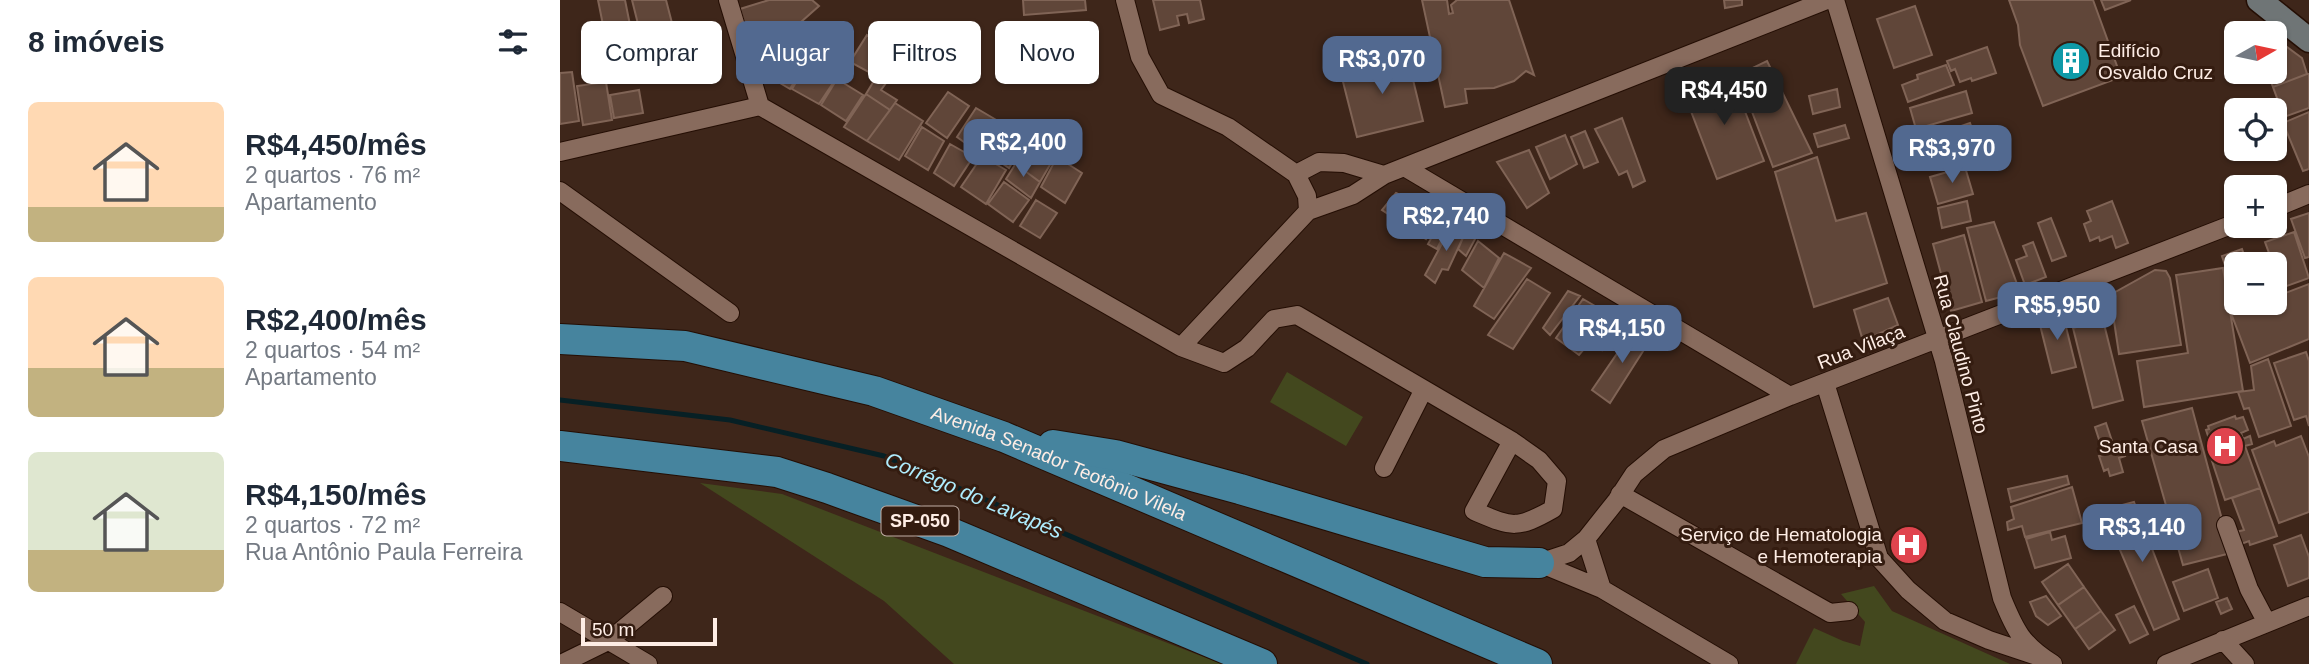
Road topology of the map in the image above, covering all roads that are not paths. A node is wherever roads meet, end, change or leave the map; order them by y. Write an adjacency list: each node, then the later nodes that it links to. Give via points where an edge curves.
1 (728, 0): 7 (street)
2 (1125, 0): 10 (street, via 1140,57 1161,95 1228,127)
3 (1827, 0): 9 (street)
4 (1835, 0): 19 (street, Rua Claudino Pinto)
5 (2259, 0): 6 (main road)
6 (2309, 40)
7 (760, 106): 8 (street); 20 (street)
8 (560, 152)
9 (1406, 168): 11 (street); 23 (street)
10 (1296, 174): 11 (street, via 1320,162 1343,163); 15 (street, via 1307,196)
11 (1384, 175): 15 (street, via 1353,195)
12 (560, 191): 17 (street)
13 (2309, 194): 14 (street)
14 (2287, 203)
15 (1308, 211): 20 (street)
16 (2224, 228): 19 (street, Rua Vilaça)
17 (730, 313)
18 (560, 339): 24 (highway, Avenida Senador Teotônio Vilela, via 685,346 874,391)
19 (1937, 339): 21 (street, Rua Vilaça); 40 (street, Rua Claudino Pinto, via 2002,598 2015,630)
20 (1181, 347): 22 (street, via 1224,363 1247,348 1274,319 1297,315)
21 (1825, 383): 23 (street, Rua Vilaça); 40 (street, via 1879,558 1945,621)
22 (1423, 391): 25 (street); 27 (street)
23 (1790, 396): 28 (street, Rua Vilaça, via 1664,449 1634,474)
24 (1004, 437): 31 (highway, via 1128,459 1485,562); 44 (highway, Avenida Senador Teotônio Vilela)
25 (1512, 441): 25 (street, via 1539,460 1557,481 1553,509 1529,523 1507,525 1474,511)
26 (560, 446): 43 (highway, SP-050, via 777,472 949,532)
27 (1384, 468)
28 (1620, 494): 30 (street, Rua Vilaça); 35 (street, via 1830,613)
29 (2226, 525): 37 (street)
30 (1586, 538): 31 (street, Rua Vilaça, via 1569,553); 32 (street)
31 (1539, 563): 32 (street)
32 (1602, 589): 45 (street)
33 (663, 596): 38 (street)
34 (2309, 606): 37 (street)
35 (1849, 611)
36 (560, 612): 38 (street)
37 (2267, 623): 39 (street)
38 (610, 640): 41 (street); 42 (street)
39 (2223, 640): 46 (street); 47 (street)
40 (2049, 661)
41 (561, 664)
42 (648, 664)
43 (1262, 664)
44 (1537, 664)
45 (1729, 664)
46 (2166, 664)
47 (2245, 664)

